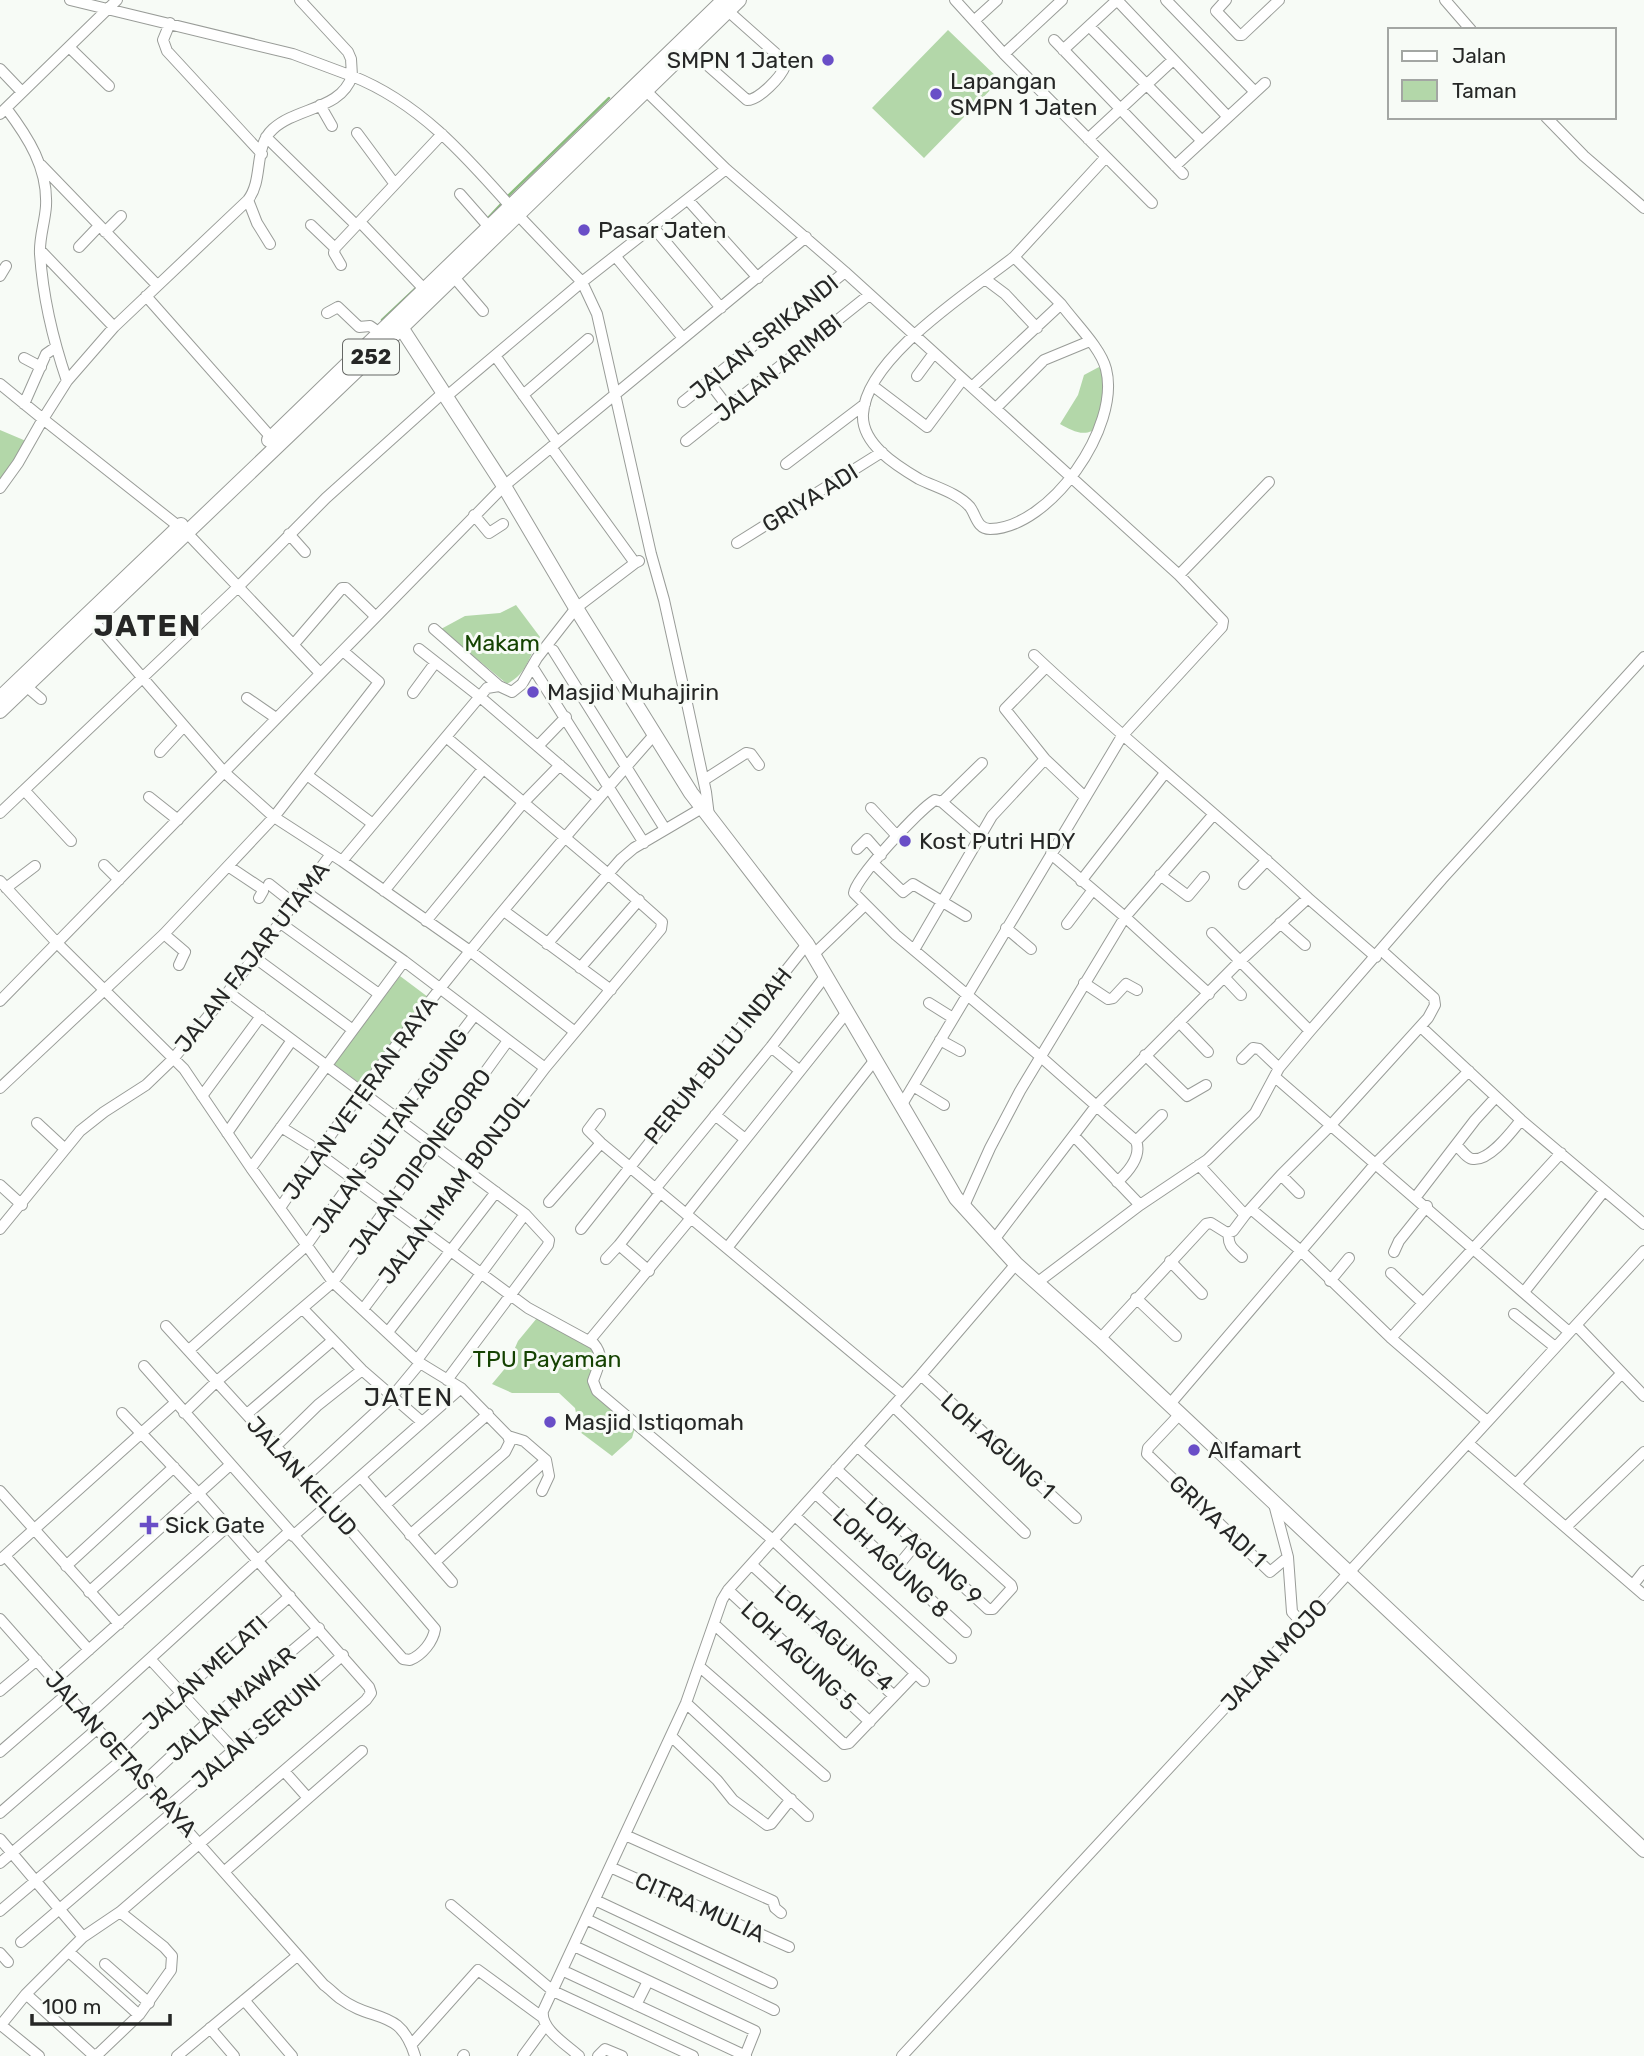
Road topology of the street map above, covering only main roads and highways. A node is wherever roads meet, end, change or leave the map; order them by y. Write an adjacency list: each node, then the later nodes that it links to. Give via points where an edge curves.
1 (730, 4): 2 (main road, 252); 2 (main road, 252, via 689,49)
2 (642, 87): 3 (main road, 252)
3 (489, 226): 4 (main road, 252, via 453,276); 4 (main road, 252, via 421,285)
4 (398, 323): 5 (main road, 252); 5 (main road, 252, via 380,333); 9 (main road, via 504,486 654,735 826,975 963,1208 1016,1264)
5 (269, 436): 6 (main road, 252, via 177,525)
6 (91, 619): 7 (main road, 252); 8 (main road, 252)
7 (0, 698)
8 (0, 711)
9 (1644, 1850)

